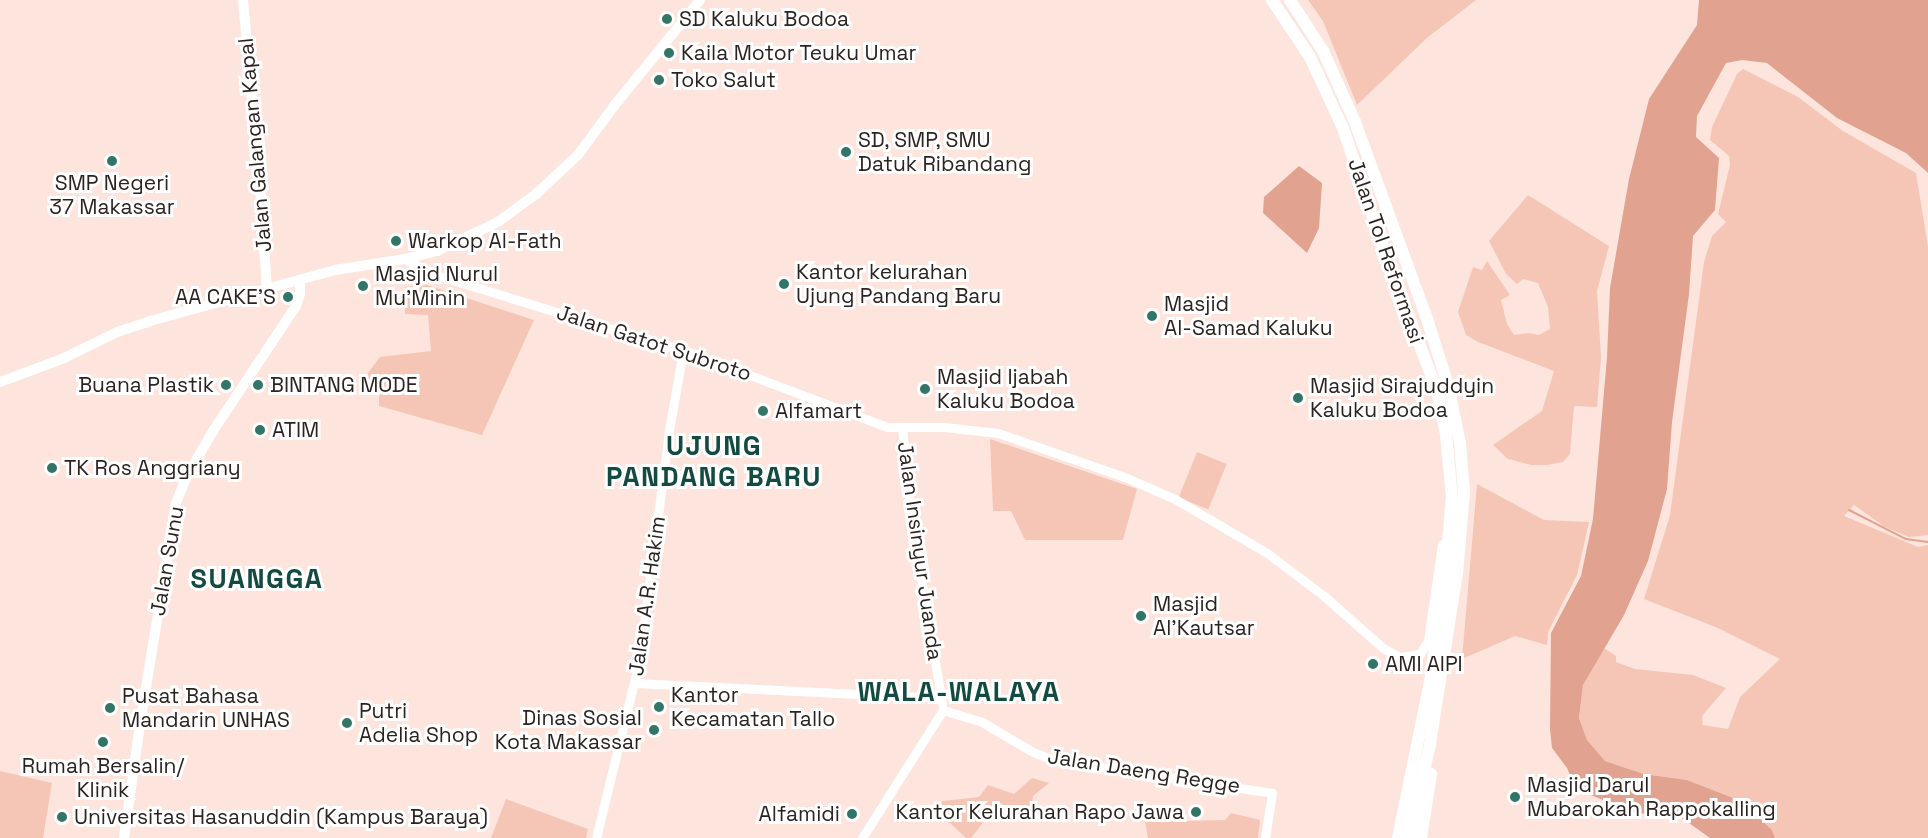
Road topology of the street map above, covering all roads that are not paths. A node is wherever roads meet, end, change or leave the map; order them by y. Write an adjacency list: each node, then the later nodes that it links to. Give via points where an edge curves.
1 (243, 0): 7 (main road, Jalan Galangan Kapal)
2 (700, 0): 5 (main road, via 578,155 546,186 478,232 437,251)
3 (1272, 0): 11 (highway, Jalan Tol Reformasi, via 1310,57 1343,128 1437,391)
4 (1290, 0): 13 (highway, Jalan Tol Reformasi, via 1323,51 1355,122 1427,319 1457,421 1464,492 1457,573)
5 (405, 259): 6 (main road, via 335,270); 8 (street, Jalan Gatot Subroto, via 433,274)
6 (296, 282): 7 (main road); 16 (main road, Jalan Sunu, via 300,294 296,306 213,431 178,496)
7 (272, 288): 9 (main road, via 117,332 62,359)
8 (683, 351): 10 (street, Jalan Gatot Subroto, via 887,428); 12 (street, Jalan A.R. Hakim)
9 (0, 382)
10 (902, 428): 11 (street, Jalan Gatot Subroto, via 998,433 1083,461 1175,499 1293,571 1383,648 1399,657 1420,654 1428,640 1446,507); 14 (street, Jalan Insinyur Juanda, via 912,524)
11 (1452, 497): 20 (highway, Jalan Tol Reformasi, via 1430,682)
12 (635, 683): 14 (street); 17 (street, Jalan A.R. Hakim)
13 (1439, 687): 21 (highway, Jalan Tol Reformasi); 22 (highway, via 1439,716)
14 (941, 698): 15 (street, Jalan Insinyur Juanda)
15 (943, 710): 18 (street); 19 (street, Jalan Daeng Regge, via 982,722 1054,760 1272,793)
16 (124, 838)
17 (596, 838)
18 (862, 838)
19 (1265, 838)
20 (1398, 838)
21 (1409, 838)
22 (1421, 838)

